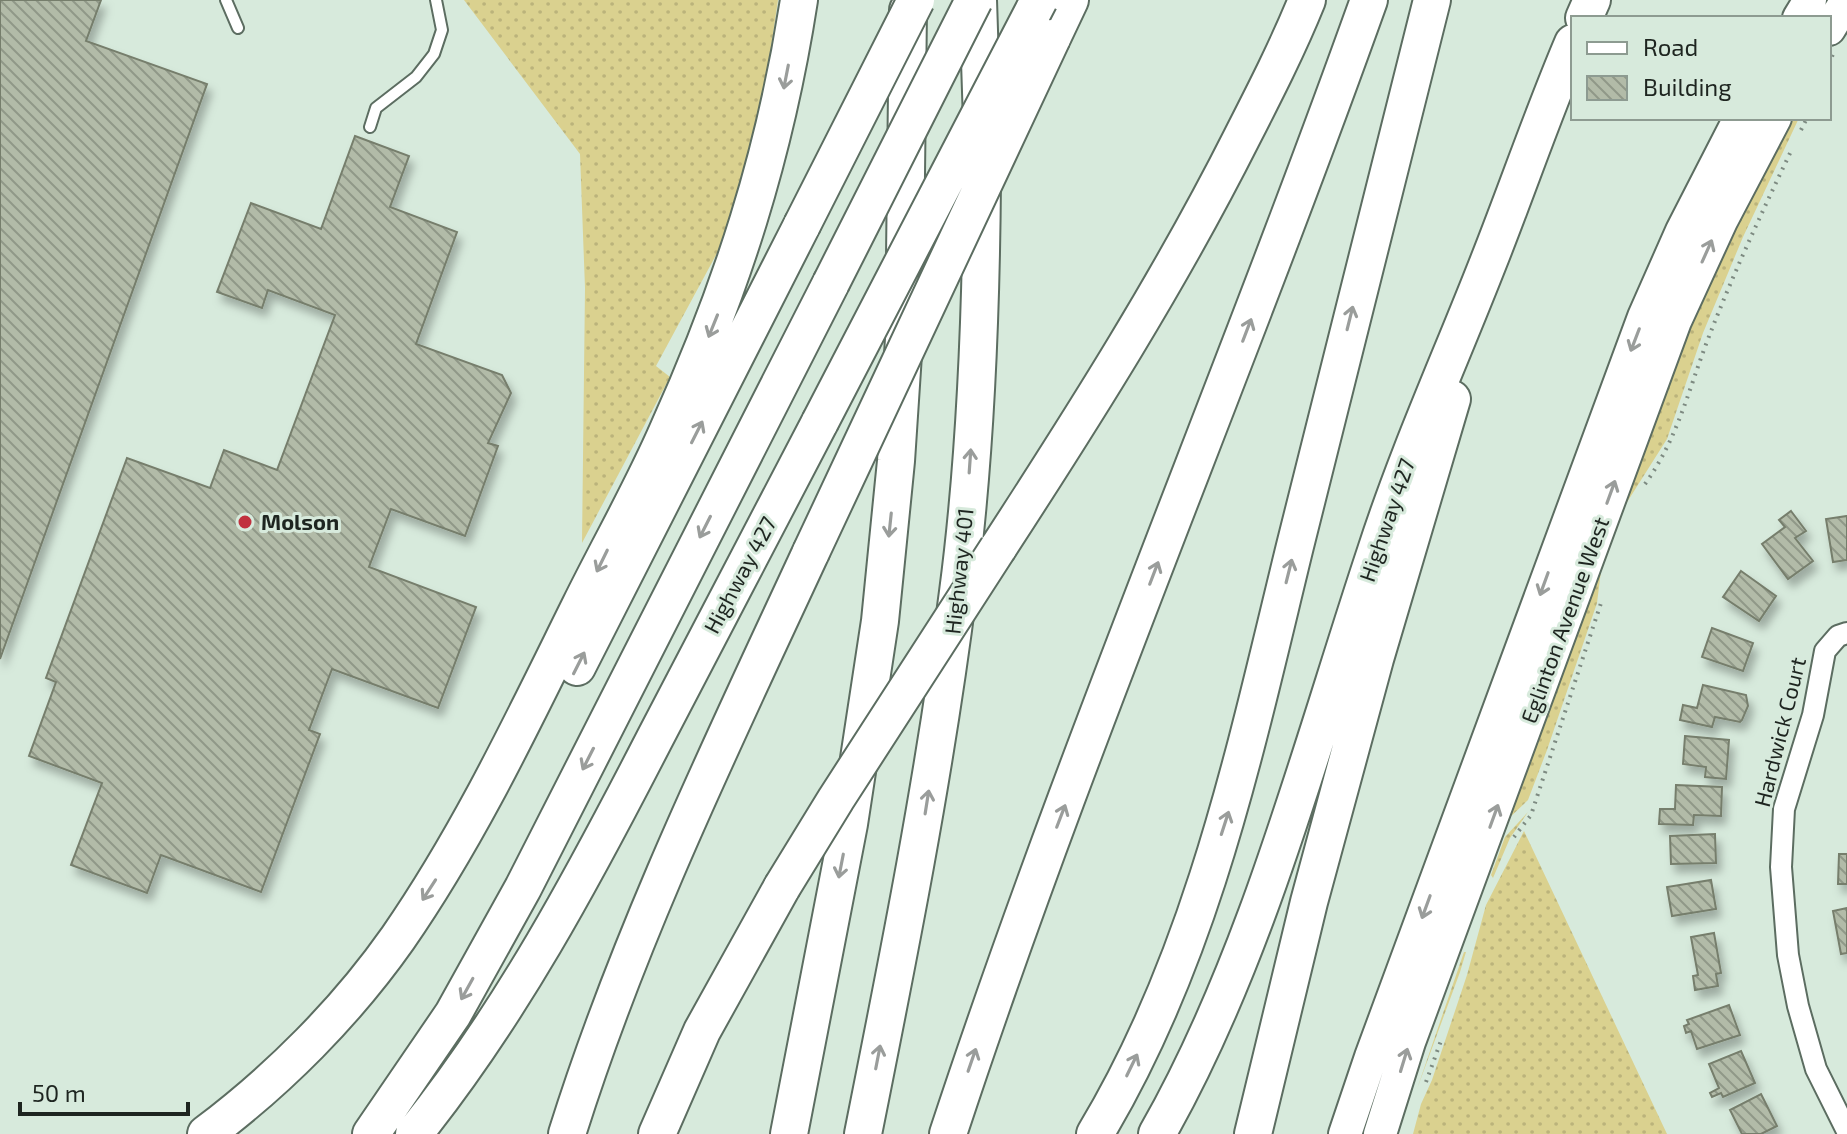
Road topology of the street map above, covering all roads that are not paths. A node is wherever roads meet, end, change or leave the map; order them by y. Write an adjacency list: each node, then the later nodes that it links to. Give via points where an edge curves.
1 (226, 0): 14 (lane)
2 (436, 0): 18 (lane, via 442,30 434,54 416,77 376,108)
3 (799, 0): 22 (highway, one-way to 22, via 776,128 720,309 667,434 499,769 434,882 365,980 267,1084)
4 (908, 0): 28 (highway, one-way to 28, via 904,339 880,621 849,824)
5 (916, 0): 23 (highway, one-way to 5, bridge, via 339,1046 427,938 463,883)
6 (976, 0): 24 (highway, one-way to 24, bridge, via 523,888 453,1014); 29 (highway, Highway 401, one-way to 6, via 924,820 959,589 981,238)
7 (1039, 0): 25 (highway, Highway 427, bridge, via 573,895 492,1027)
8 (1070, 0): 26 (highway, bridge, via 657,892)
9 (1307, 0): 27 (highway, bridge, via 1225,171 1158,293 782,887 702,1031)
10 (1369, 0): 30 (highway, one-way to 10, via 1004,965)
11 (1432, 0): 31 (highway, one-way to 11, via 1160,1005 1229,809)
12 (1847, 0): 13 (main road)
13 (1831, 26)
14 (238, 28)
15 (1571, 48): 19 (highway, Highway 427)
16 (1739, 120): 34 (main road, Eglinton Avenue West, one-way to 34, via 1682,231 1615,390)
17 (1788, 124): 35 (main road, Eglinton Avenue West, one-way to 17, via 1409,1042 1675,321 1721,221)
18 (370, 127)
19 (1488, 262): 32 (highway, Highway 427, via 1403,469 1248,932 1214,1019); 33 (highway, via 1313,886)
20 (1847, 633): 21 (street, Hardwick Court, via 1825,651 1813,715 1783,816 1781,867 1798,1006 1816,1069)
21 (1847, 1131)
22 (206, 1134)
23 (245, 1134)
24 (371, 1134)
25 (414, 1134)
26 (567, 1134)
27 (657, 1134)
28 (789, 1134)
29 (863, 1134)
30 (948, 1134)
31 (1095, 1134)
32 (1157, 1134)
33 (1253, 1134)
34 (1345, 1134)
35 (1380, 1134)

